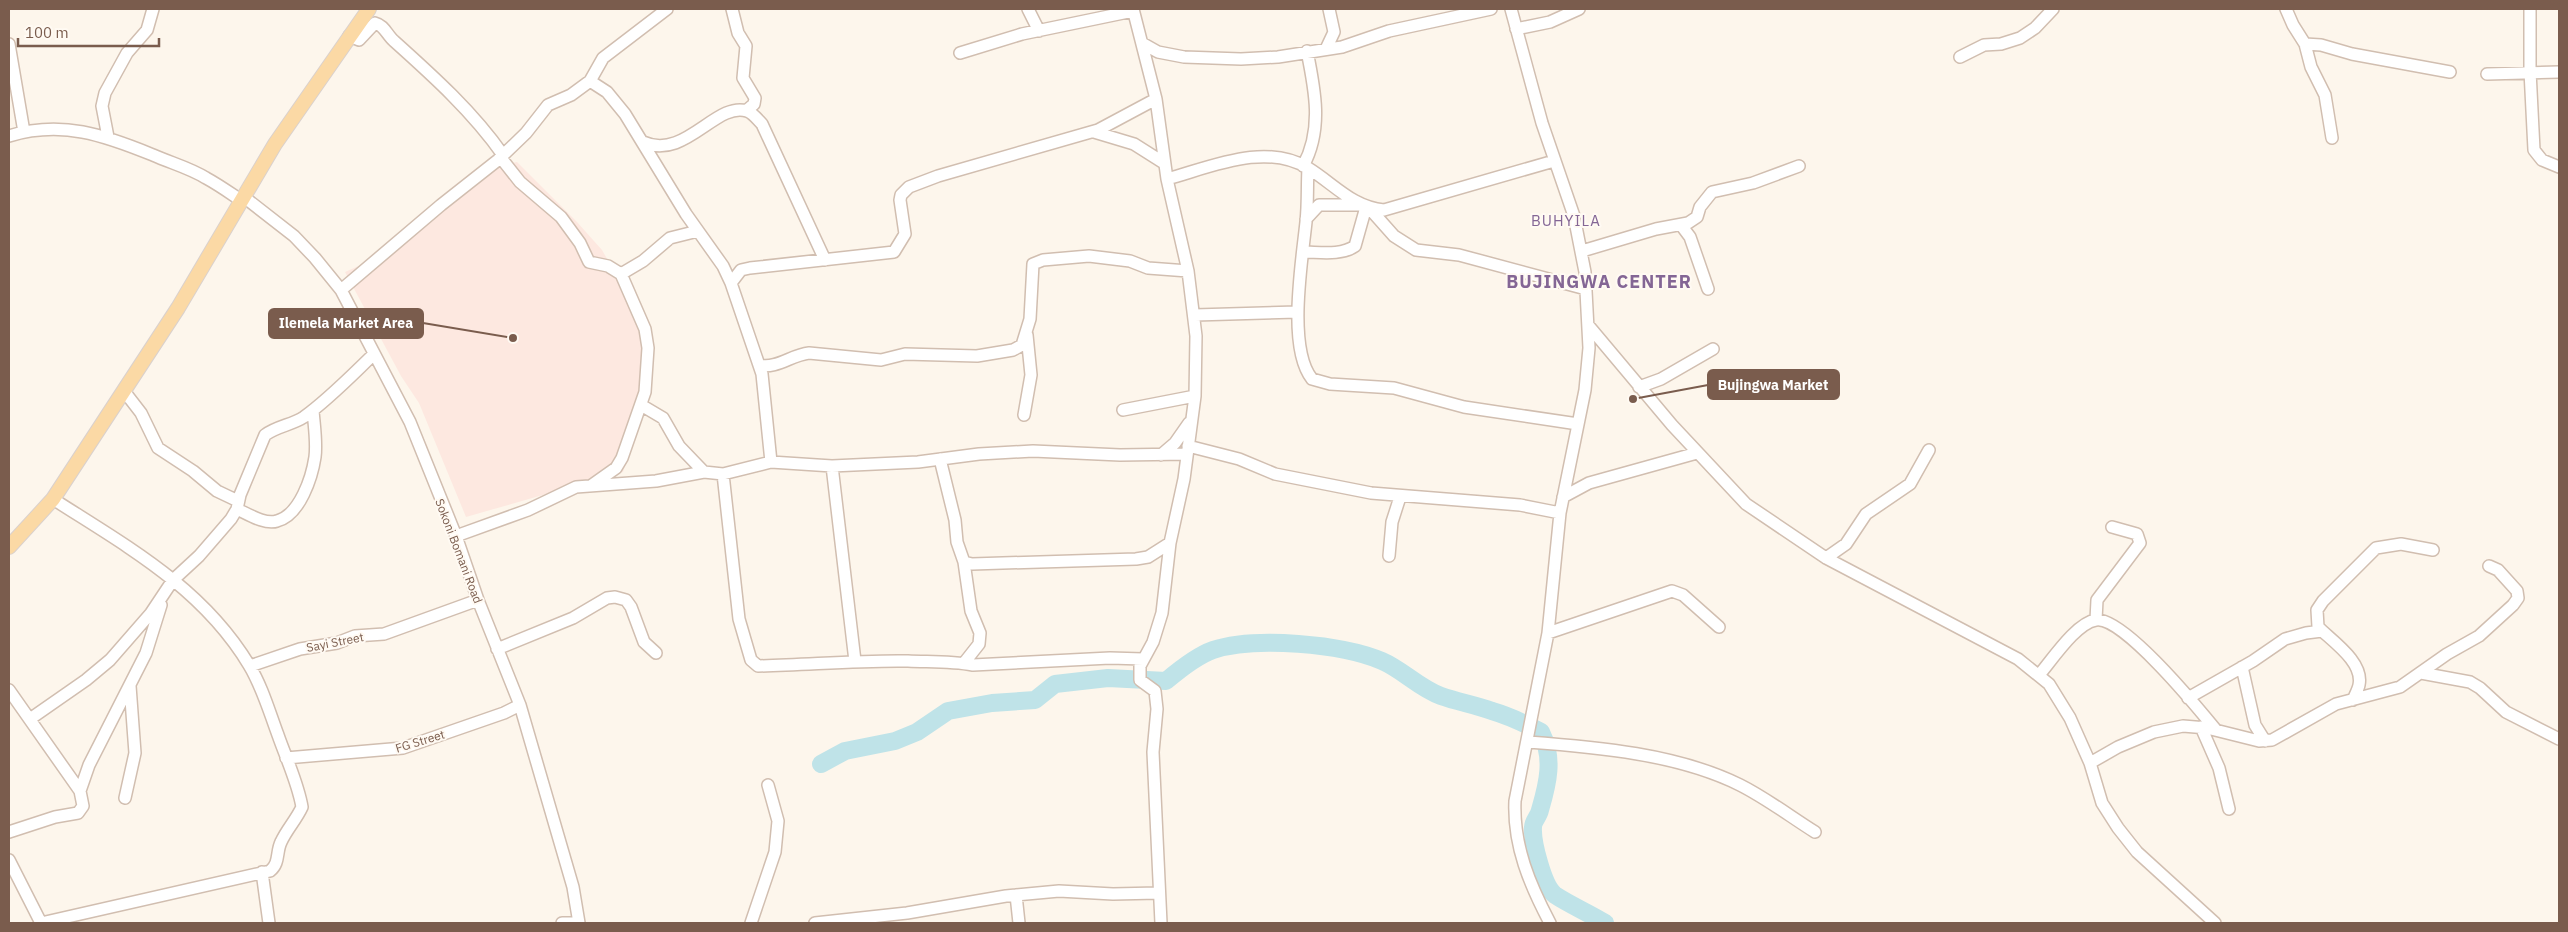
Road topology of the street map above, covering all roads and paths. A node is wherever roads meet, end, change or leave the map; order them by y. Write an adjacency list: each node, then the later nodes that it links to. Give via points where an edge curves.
1 (153, 9): 34 (street, via 147,30 127,52 105,93 102,106)
2 (369, 9): 16 (main road)
3 (667, 9): 28 (street, via 602,58)
4 (732, 9): 30 (street, via 738,32 746,46 744,84 755,98 754,104)
5 (1028, 9): 15 (street)
6 (1329, 9): 20 (street, via 1334,32)
7 (1491, 9): 20 (street, via 1389,31)
8 (1511, 9): 14 (street)
9 (1578, 9): 14 (street, via 1550,22)
10 (2053, 9): 23 (street, via 2020,38 1984,45)
11 (2286, 9): 19 (street)
12 (2530, 9): 24 (street)
13 (1133, 10): 15 (street); 17 (street)
14 (1516, 29): 38 (street)
15 (1040, 31): 22 (street)
16 (349, 36): 37 (street, via 359,40 371,25 380,25 487,132); 44 (main road, via 275,144)
17 (1142, 43): 21 (street, via 1158,52 1184,57 1259,58); 29 (street)
18 (9, 44): 31 (street)
19 (2305, 44): 25 (street); 35 (street, via 2327,101)
20 (1326, 49): 21 (street)
21 (1307, 51): 41 (street, via 1316,125)
22 (960, 53)
23 (1960, 57)
24 (2530, 71): 26 (street); 27 (street); 42 (street, via 2534,150 2542,160)
25 (2450, 72)
26 (2559, 72)
27 (2487, 74)
28 (590, 81): 36 (street, via 607,92); 37 (street, via 548,106)
29 (1156, 99): 32 (street); 39 (street)
30 (746, 111): 36 (street, via 730,113 664,147); 51 (street, via 762,124)
31 (24, 132): 33 (street, Sokoni Bomani Road); 34 (street, Sokoni Bomani Road, via 59,129)
32 (1094, 132): 39 (street, via 1134,144); 51 (street, via 909,186 900,200 905,234 894,252)
33 (9, 136)
34 (108, 137): 44 (street, Sokoni Bomani Road, via 205,177)
35 (2332, 138)
36 (644, 142): 48 (street)
37 (502, 156): 55 (street, via 520,182 561,217 580,242 589,262 608,266); 59 (street)
38 (1554, 162): 45 (street, via 1399,207 1384,210); 49 (street, via 1574,216)
39 (1164, 163): 43 (street)
40 (1799, 166): 47 (street, via 1753,183 1712,192 1703,202 1697,217)
41 (1306, 167): 43 (street, via 1262,157 1247,157); 45 (street); 46 (street)
42 (2559, 167)
43 (1167, 180): 54 (street)
44 (243, 199): 59 (street, Sokoni Bomani Road, via 299,242); 68 (main road)
45 (1365, 207): 46 (street, via 1318,204); 50 (street, via 1355,246 1331,252); 57 (street, via 1394,236 1416,250 1459,256)
46 (1306, 219): 50 (street)
47 (1681, 225): 49 (street); 58 (street, via 1690,236)
48 (698, 231): 52 (street); 55 (street, via 670,238 643,261)
49 (1582, 251): 57 (street)
50 (1303, 252): 60 (street)
51 (825, 260): 53 (street)
52 (723, 266): 53 (street); 56 (street)
53 (750, 268): 56 (street, via 741,270)
54 (1188, 271): 61 (street); 63 (street, via 1148,268 1100,256 1035,262)
55 (621, 274): 70 (street, via 645,328 647,376)
56 (731, 283): 66 (street)
57 (1586, 289): 62 (street)
58 (1708, 289)
59 (341, 290): 65 (street, Sokoni Bomani Road)
60 (1297, 312): 61 (street); 75 (street, via 1305,367 1312,379 1321,383 1394,388 1464,407)
61 (1195, 315): 69 (street, via 1197,366)
62 (1588, 325): 67 (street); 75 (street, via 1588,370)
63 (1027, 334): 66 (street, via 1018,347 997,354 905,354 881,360 809,353 773,365); 73 (street, via 1031,375)
64 (1713, 348): 67 (street, via 1661,379)
65 (374, 354): 71 (street); 92 (street, Sokoni Bomani Road, via 410,422)
66 (759, 364): 81 (street)
67 (1639, 387): 78 (street)
68 (124, 392): 88 (main road); 89 (street, via 141,413 158,448)
69 (1194, 396): 72 (street); 74 (street)
70 (641, 404): 83 (street, via 663,418 679,446); 85 (street, via 616,468)
71 (313, 410): 89 (street, via 265,435); 89 (street, via 315,456 298,504 285,518 276,522 263,520)
72 (1122, 410)
73 (1024, 415)
74 (1192, 418): 76 (street); 79 (street, via 1175,443)
75 (1578, 424): 87 (street)
76 (1188, 450): 79 (street); 86 (street, via 1239,459 1284,476); 93 (street)
77 (1928, 450): 97 (street, via 1910,484 1866,514 1846,544)
78 (1697, 453): 87 (street, via 1589,483); 97 (street, via 1746,504)
79 (1161, 455): 80 (street, via 1033,451)
80 (940, 459): 82 (street); 98 (street, via 955,520 956,542)
81 (771, 462): 82 (street); 84 (street)
82 (832, 466): 110 (street)
83 (704, 472): 84 (street); 85 (street, via 656,481)
84 (723, 474): 110 (street, via 739,619 751,660 758,666)
85 (591, 485): 92 (street, via 568,490 528,510)
86 (1400, 497): 90 (street, via 1425,496); 96 (street, via 1392,522)
87 (1563, 497): 90 (street)
88 (52, 499): 94 (main road); 100 (street, via 147,558)
89 (238, 505): 100 (street, via 204,550)
90 (1560, 512): 106 (street)
91 (2112, 528): 103 (street, via 2137,534 2140,543 2097,600)
92 (456, 536): 102 (street, Sokoni Bomani Road)
93 (1170, 543): 98 (street, via 1148,557 1136,559); 109 (street, via 1162,613 1153,642)
94 (9, 547)
95 (2433, 550): 105 (street, via 2401,544 2376,548 2323,601 2317,620)
96 (1389, 556)
97 (1826, 558): 115 (street, via 2018,659)
98 (964, 562): 111 (street, via 971,611 980,633 979,644)
99 (2489, 566): 114 (street, via 2498,570 2513,586 2518,598 2484,632)
100 (173, 580): 101 (street); 112 (street, via 217,622)
101 (163, 596): 116 (street, via 146,652); 121 (street, via 110,660)
102 (478, 600): 107 (street, Sokoni Bomani Road); 112 (street, Sayi Street, via 384,634 355,636 337,643 300,649)
103 (2096, 620): 115 (street, via 2067,640); 118 (street, via 2118,628 2139,645)
104 (1719, 627): 106 (street, via 1683,595 1672,590)
105 (2322, 632): 113 (street, via 2285,639); 119 (street, via 2348,656 2357,671 2359,685)
106 (1548, 633): 126 (street)
107 (497, 649): 108 (street, via 615,597 626,600 646,646); 120 (street, Sokoni Bomani Road)
108 (656, 653)
109 (1143, 659): 111 (street); 137 (street, via 1140,680 1155,692 1157,709 1153,752)
110 (854, 661): 111 (street)
111 (964, 663)
112 (250, 666): 127 (street)
113 (2242, 667): 118 (street); 125 (street, via 2255,725)
114 (2421, 672): 119 (street, via 2400,687); 124 (street, via 2470,682 2506,712)
115 (2039, 675): 128 (street, via 2060,699)
116 (130, 684): 130 (street, via 89,765); 131 (street, via 136,753)
117 (9, 690): 121 (street)
118 (2188, 698): 123 (street)
119 (2353, 700): 125 (street, via 2324,709 2279,737)
120 (520, 706): 127 (street, FG Street, via 403,748); 142 (street, Sokoni Bomani Road, via 573,887)
121 (30, 719): 130 (street)
122 (2201, 727): 123 (street); 128 (street, via 2183,726 2154,732); 132 (street, via 2219,768)
123 (2216, 730): 125 (street)
124 (2559, 739)
125 (2265, 741)
126 (1528, 742): 134 (street, via 1615,750 1691,767 1740,785); 147 (street, via 1515,801 1514,822 1524,866)
127 (286, 758): 136 (street, via 302,807 281,842 275,867)
128 (2090, 763): 148 (street, via 2102,803 2118,828 2137,852)
129 (768, 785): 143 (street, via 778,821 775,852)
130 (80, 791): 133 (street, via 83,806 78,813 55,816)
131 (125, 798)
132 (2229, 809)
133 (9, 832)
134 (1815, 832)
135 (9, 860): 139 (street)
136 (262, 872): 139 (street); 140 (street)
137 (1158, 893): 138 (street, via 1059,890); 146 (street)
138 (1016, 895): 144 (street, via 907,913); 145 (street)
139 (41, 923)
140 (269, 923)
141 (562, 923): 142 (street)
142 (577, 923)
143 (751, 923)
144 (816, 923)
145 (1019, 923)
146 (1161, 923)
147 (1550, 923)
148 (2215, 923)

